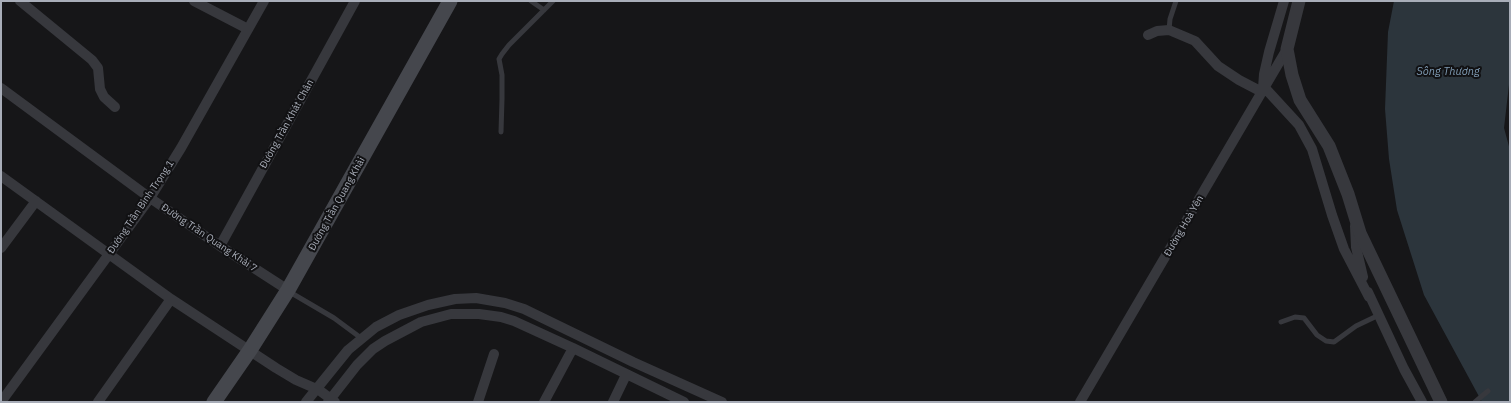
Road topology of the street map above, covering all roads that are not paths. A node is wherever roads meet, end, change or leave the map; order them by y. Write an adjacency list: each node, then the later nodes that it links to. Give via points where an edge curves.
1 (20, 1): 18 (street, via 92,60 98,68 100,89 104,97)
2 (194, 1): 12 (street)
3 (264, 1): 12 (street, Đường Trần Bình Trọng 1)
4 (355, 1): 24 (street, Đường Trần Khát Chân)
5 (450, 1): 27 (main road, Đường Trần Quang Khải)
6 (531, 1): 11 (lane)
7 (554, 1): 11 (lane)
8 (1176, 1): 13 (lane)
9 (1284, 1): 17 (street, via 1269,52)
10 (1299, 1): 15 (street)
11 (544, 10): 19 (lane, via 509,45 499,59 502,75)
12 (248, 29): 21 (street, Đường Trần Bình Trọng 1)
13 (1169, 30): 14 (street); 17 (street, via 1195,41 1218,66 1238,80)
14 (1148, 35)
15 (1287, 49): 17 (street, Đường Hoà Yên); 23 (street, via 1300,100 1329,146)
16 (1, 88): 21 (street, Đường Trần Quang Khải 7)
17 (1263, 90): 28 (street, via 1299,125 1312,149 1344,249); 50 (street, Đường Hoà Yên)
18 (115, 107)
19 (500, 132)
20 (1, 176): 22 (street)
21 (150, 198): 24 (street, Đường Trần Quang Khải 7); 26 (street, Đường Trần Bình Trọng 1)
22 (36, 201): 25 (street); 26 (street)
23 (1354, 215): 28 (street, via 1356,247); 52 (street, via 1360,233)
24 (220, 246): 27 (street, Đường Trần Quang Khải 7)
25 (1, 248)
26 (109, 255): 29 (street); 42 (street, Đường Trần Bình Trọng 1)
27 (288, 290): 32 (lane, Đường Trần Quang Khải 7); 35 (main road, Đường Trần Quang Khải)
28 (1370, 297): 30 (street)
29 (171, 299): 35 (street); 43 (street)
30 (1379, 315): 31 (lane, via 1356,326 1334,342 1326,341 1317,334 1304,318 1295,317); 51 (street)
31 (1281, 322)
32 (362, 338): 34 (street); 38 (street, via 338,362); 49 (street, via 398,315 428,305 455,299 476,298 505,303 524,309)
33 (573, 348): 34 (street, via 500,317 451,314 421,322); 37 (street); 47 (street)
34 (373, 349): 40 (street, via 357,365)
35 (250, 350): 38 (street, via 296,380); 44 (main road, Đường Trần Quang Khải)
36 (494, 354): 46 (street)
37 (626, 375): 41 (street); 48 (street)
38 (318, 389): 40 (street); 45 (street)
39 (1488, 391): 53 (lane)
40 (331, 400)
41 (680, 401)
42 (1, 402)
43 (98, 402)
44 (214, 402)
45 (306, 402)
46 (478, 402)
47 (544, 402)
48 (613, 402)
49 (722, 402)
50 (1080, 402)
51 (1422, 402)
52 (1441, 402)
53 (1475, 402)

